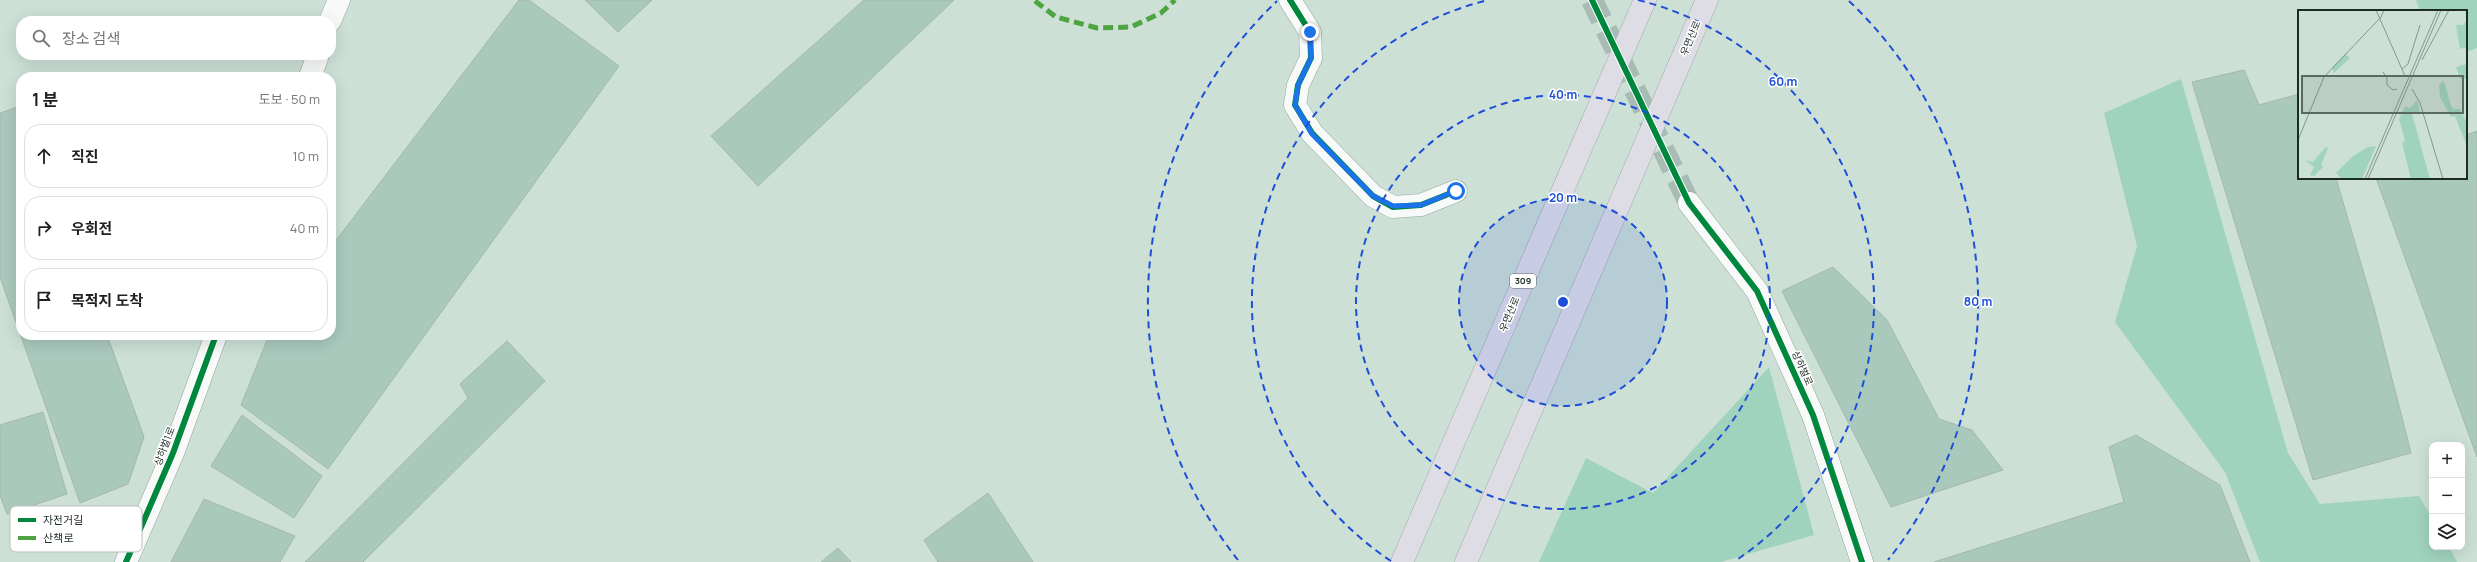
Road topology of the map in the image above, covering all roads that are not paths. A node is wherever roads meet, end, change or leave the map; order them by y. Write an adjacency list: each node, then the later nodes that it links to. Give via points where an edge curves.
1 (339, 0): 6 (street)
2 (1290, 0): 10 (street, via 1310,32 1311,58 1298,85 1295,105 1312,134 1373,196 1393,206 1421,205)
3 (1645, 0): 16 (highway, 우면산로 / 309)
4 (1706, 0): 9 (highway, 우면산로)
5 (1717, 0): 9 (highway)
6 (332, 16)
7 (316, 60): 8 (street)
8 (312, 72)
9 (1670, 84): 17 (highway, 우면산로)
10 (1456, 191)
11 (1689, 202): 18 (street, 상하벌로, via 1758,290 1813,415)
12 (214, 340): 13 (street, 상하벌1로, via 173,453)
13 (142, 525)
14 (130, 552): 15 (street, 상하벌1로)
15 (126, 562)
16 (1402, 562)
17 (1466, 562)
18 (1862, 562)

